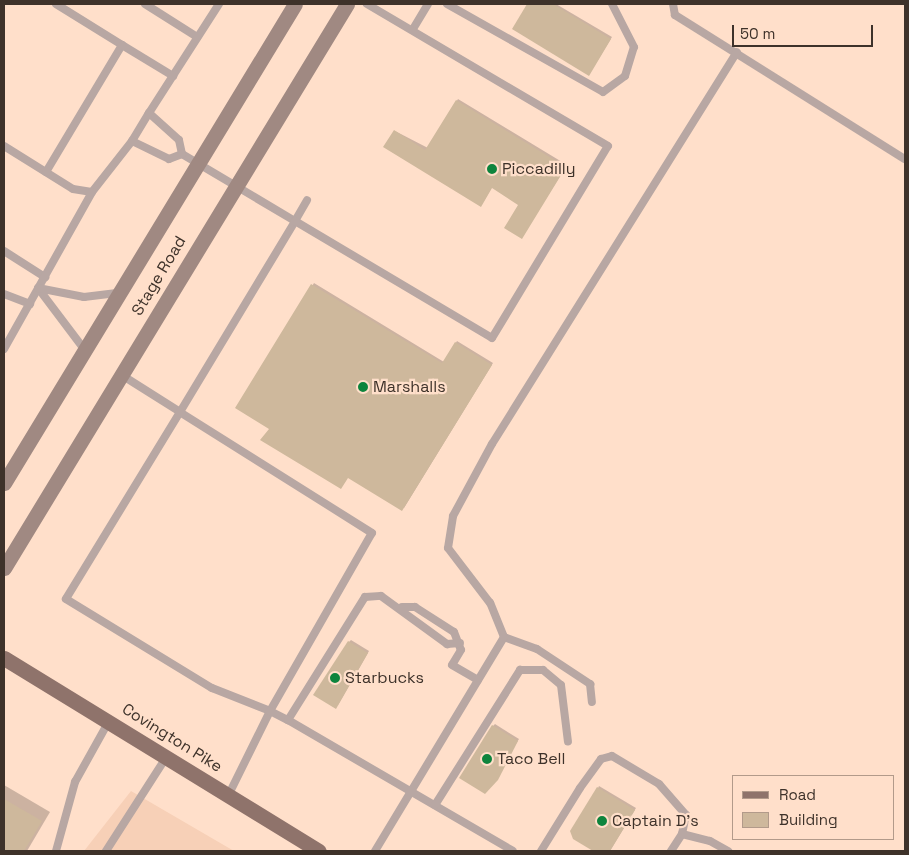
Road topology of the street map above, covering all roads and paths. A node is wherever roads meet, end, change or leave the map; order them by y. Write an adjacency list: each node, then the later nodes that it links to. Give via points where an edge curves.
1 (56, 4): 13 (lane)
2 (144, 4): 12 (lane)
3 (219, 4): 12 (lane)
4 (295, 4): 21 (main road, Stage Road)
5 (346, 4): 23 (main road, Stage Road)
6 (367, 4): 11 (lane)
7 (428, 4): 11 (lane)
8 (447, 4): 9 (lane, via 603,92 625,76 634,47)
9 (612, 4)
10 (672, 4): 14 (lane, via 674,15)
11 (413, 29): 26 (lane, via 608,146 492,338)
12 (197, 37): 15 (lane)
13 (122, 45): 15 (lane); 22 (lane)
14 (737, 52): 20 (lane); 40 (lane, via 492,444 453,516 448,548 490,603)
15 (173, 76): 16 (lane)
16 (149, 113): 17 (lane); 19 (lane, via 179,140)
17 (132, 142): 19 (lane, via 169,159); 24 (lane)
18 (4, 146): 22 (lane)
19 (182, 154): 21 (lane)
20 (905, 159)
21 (197, 164): 23 (lane); 30 (main road, Stage Road)
22 (46, 172): 24 (lane, via 73,188)
23 (235, 186): 26 (lane); 35 (main road, Stage Road)
24 (92, 192): 28 (lane)
25 (307, 200): 26 (lane)
26 (295, 221): 36 (lane)
27 (4, 251): 28 (lane)
28 (45, 277): 29 (lane)
29 (38, 288): 30 (lane, via 84,297); 32 (lane); 34 (lane)
30 (117, 293): 34 (main road, Stage Road)
31 (4, 294): 32 (lane)
32 (30, 304): 33 (lane)
33 (4, 349)
34 (84, 349): 37 (main road, Stage Road)
35 (120, 374): 36 (lane); 38 (main road, Stage Road)
36 (180, 412): 45 (lane, via 372,533); 45 (lane, via 66,599 212,688)
37 (4, 483)
38 (4, 568)
39 (402, 608): 41 (lane, via 408,618 447,644); 41 (lane, via 415,607 454,632); 47 (lane, via 374,595 359,602)
40 (504, 637): 43 (lane); 44 (lane, via 537,649 590,684)
41 (460, 643): 43 (lane, via 452,665)
42 (4, 658): 46 (main road, Covington Pike)
43 (478, 680): 50 (lane)
44 (592, 702)
45 (270, 711): 47 (lane); 51 (lane)
46 (110, 719): 49 (main road, Covington Pike); 54 (lane, via 75,782)
47 (288, 720): 50 (lane)
48 (568, 742): 52 (lane, via 561,685 543,670 520,670)
49 (167, 756): 51 (main road, Covington Pike); 55 (lane)
50 (411, 791): 52 (lane); 57 (lane)
51 (229, 794): 56 (main road, Covington Pike)
52 (435, 805): 58 (lane)
53 (682, 834): 59 (lane, via 686,815 659,784 612,756 602,760 580,788); 60 (lane); 61 (lane)
54 (56, 851)
55 (106, 851)
56 (317, 851)
57 (375, 851)
58 (513, 851)
59 (541, 851)
60 (671, 851)
61 (727, 851)

